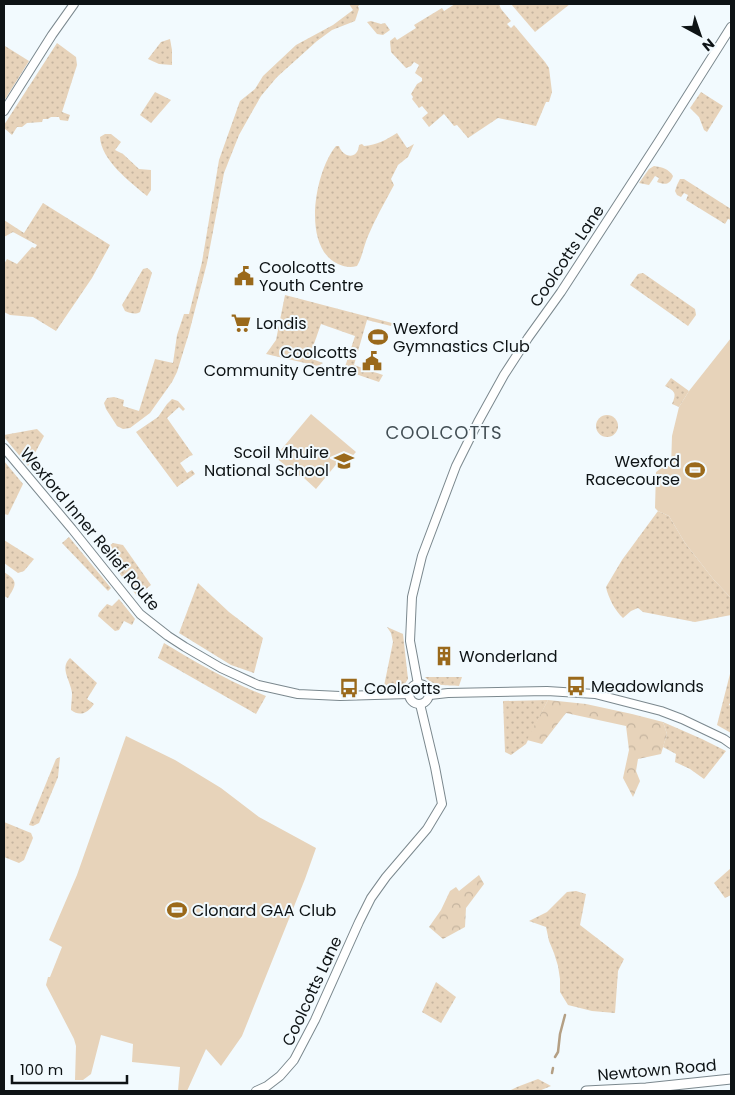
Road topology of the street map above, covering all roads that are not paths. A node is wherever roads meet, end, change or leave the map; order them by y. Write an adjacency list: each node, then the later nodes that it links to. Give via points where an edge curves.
1 (74, 4): 3 (street)
2 (731, 27): 5 (street, Coolcotts Lane, via 508,369 456,466 422,556 412,597 410,641)
3 (4, 110)
4 (4, 448): 6 (street, Wexford Inner Relief Route, via 140,614 185,647 258,685 298,694)
5 (418, 684): 6 (street, via 411,688); 7 (street, via 427,686)
6 (409, 694): 8 (street, via 414,702)
7 (430, 695): 8 (street); 9 (street, via 538,691 595,694 661,711)
8 (420, 704): 11 (street, Coolcotts Lane, via 442,804 371,898 294,1060 280,1076)
9 (731, 744)
10 (731, 1079): 12 (main road, Newtown Road)
11 (256, 1091)
12 (586, 1091)

